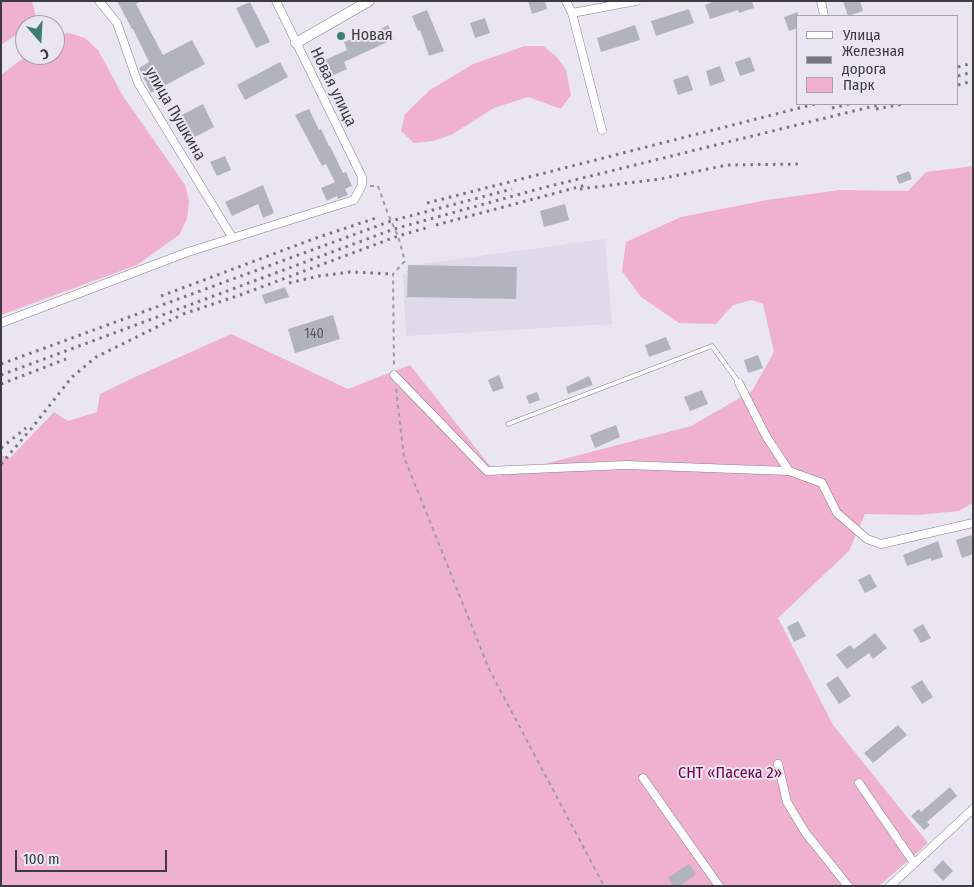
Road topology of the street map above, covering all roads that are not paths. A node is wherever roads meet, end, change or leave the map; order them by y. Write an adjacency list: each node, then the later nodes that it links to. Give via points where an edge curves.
1 (99, 1): 11 (street, улица Пушкина, via 117,24 138,83)
2 (276, 1): 9 (street, Новая улица)
3 (566, 1): 7 (street)
4 (636, 1): 7 (street)
5 (821, 1): 8 (street)
6 (365, 2): 9 (street)
7 (572, 13): 10 (street)
8 (824, 15)
9 (296, 43): 11 (street, Новая улица, via 362,177 362,185 354,200)
10 (602, 130)
11 (232, 238): 12 (street)
12 (1, 323)
13 (394, 375): 16 (street, via 487,471 626,465)
14 (739, 383): 15 (lane, via 712,346); 16 (street, via 766,436)
15 (508, 424)
16 (789, 471): 17 (street, via 822,483 838,513 867,539 881,544)
17 (973, 523)
18 (778, 764): 24 (street, via 786,802 805,832)
19 (643, 778): 23 (street)
20 (859, 784): 22 (street)
21 (973, 809): 22 (street)
22 (914, 863): 25 (street)
23 (719, 886)
24 (848, 886)
25 (890, 886)

